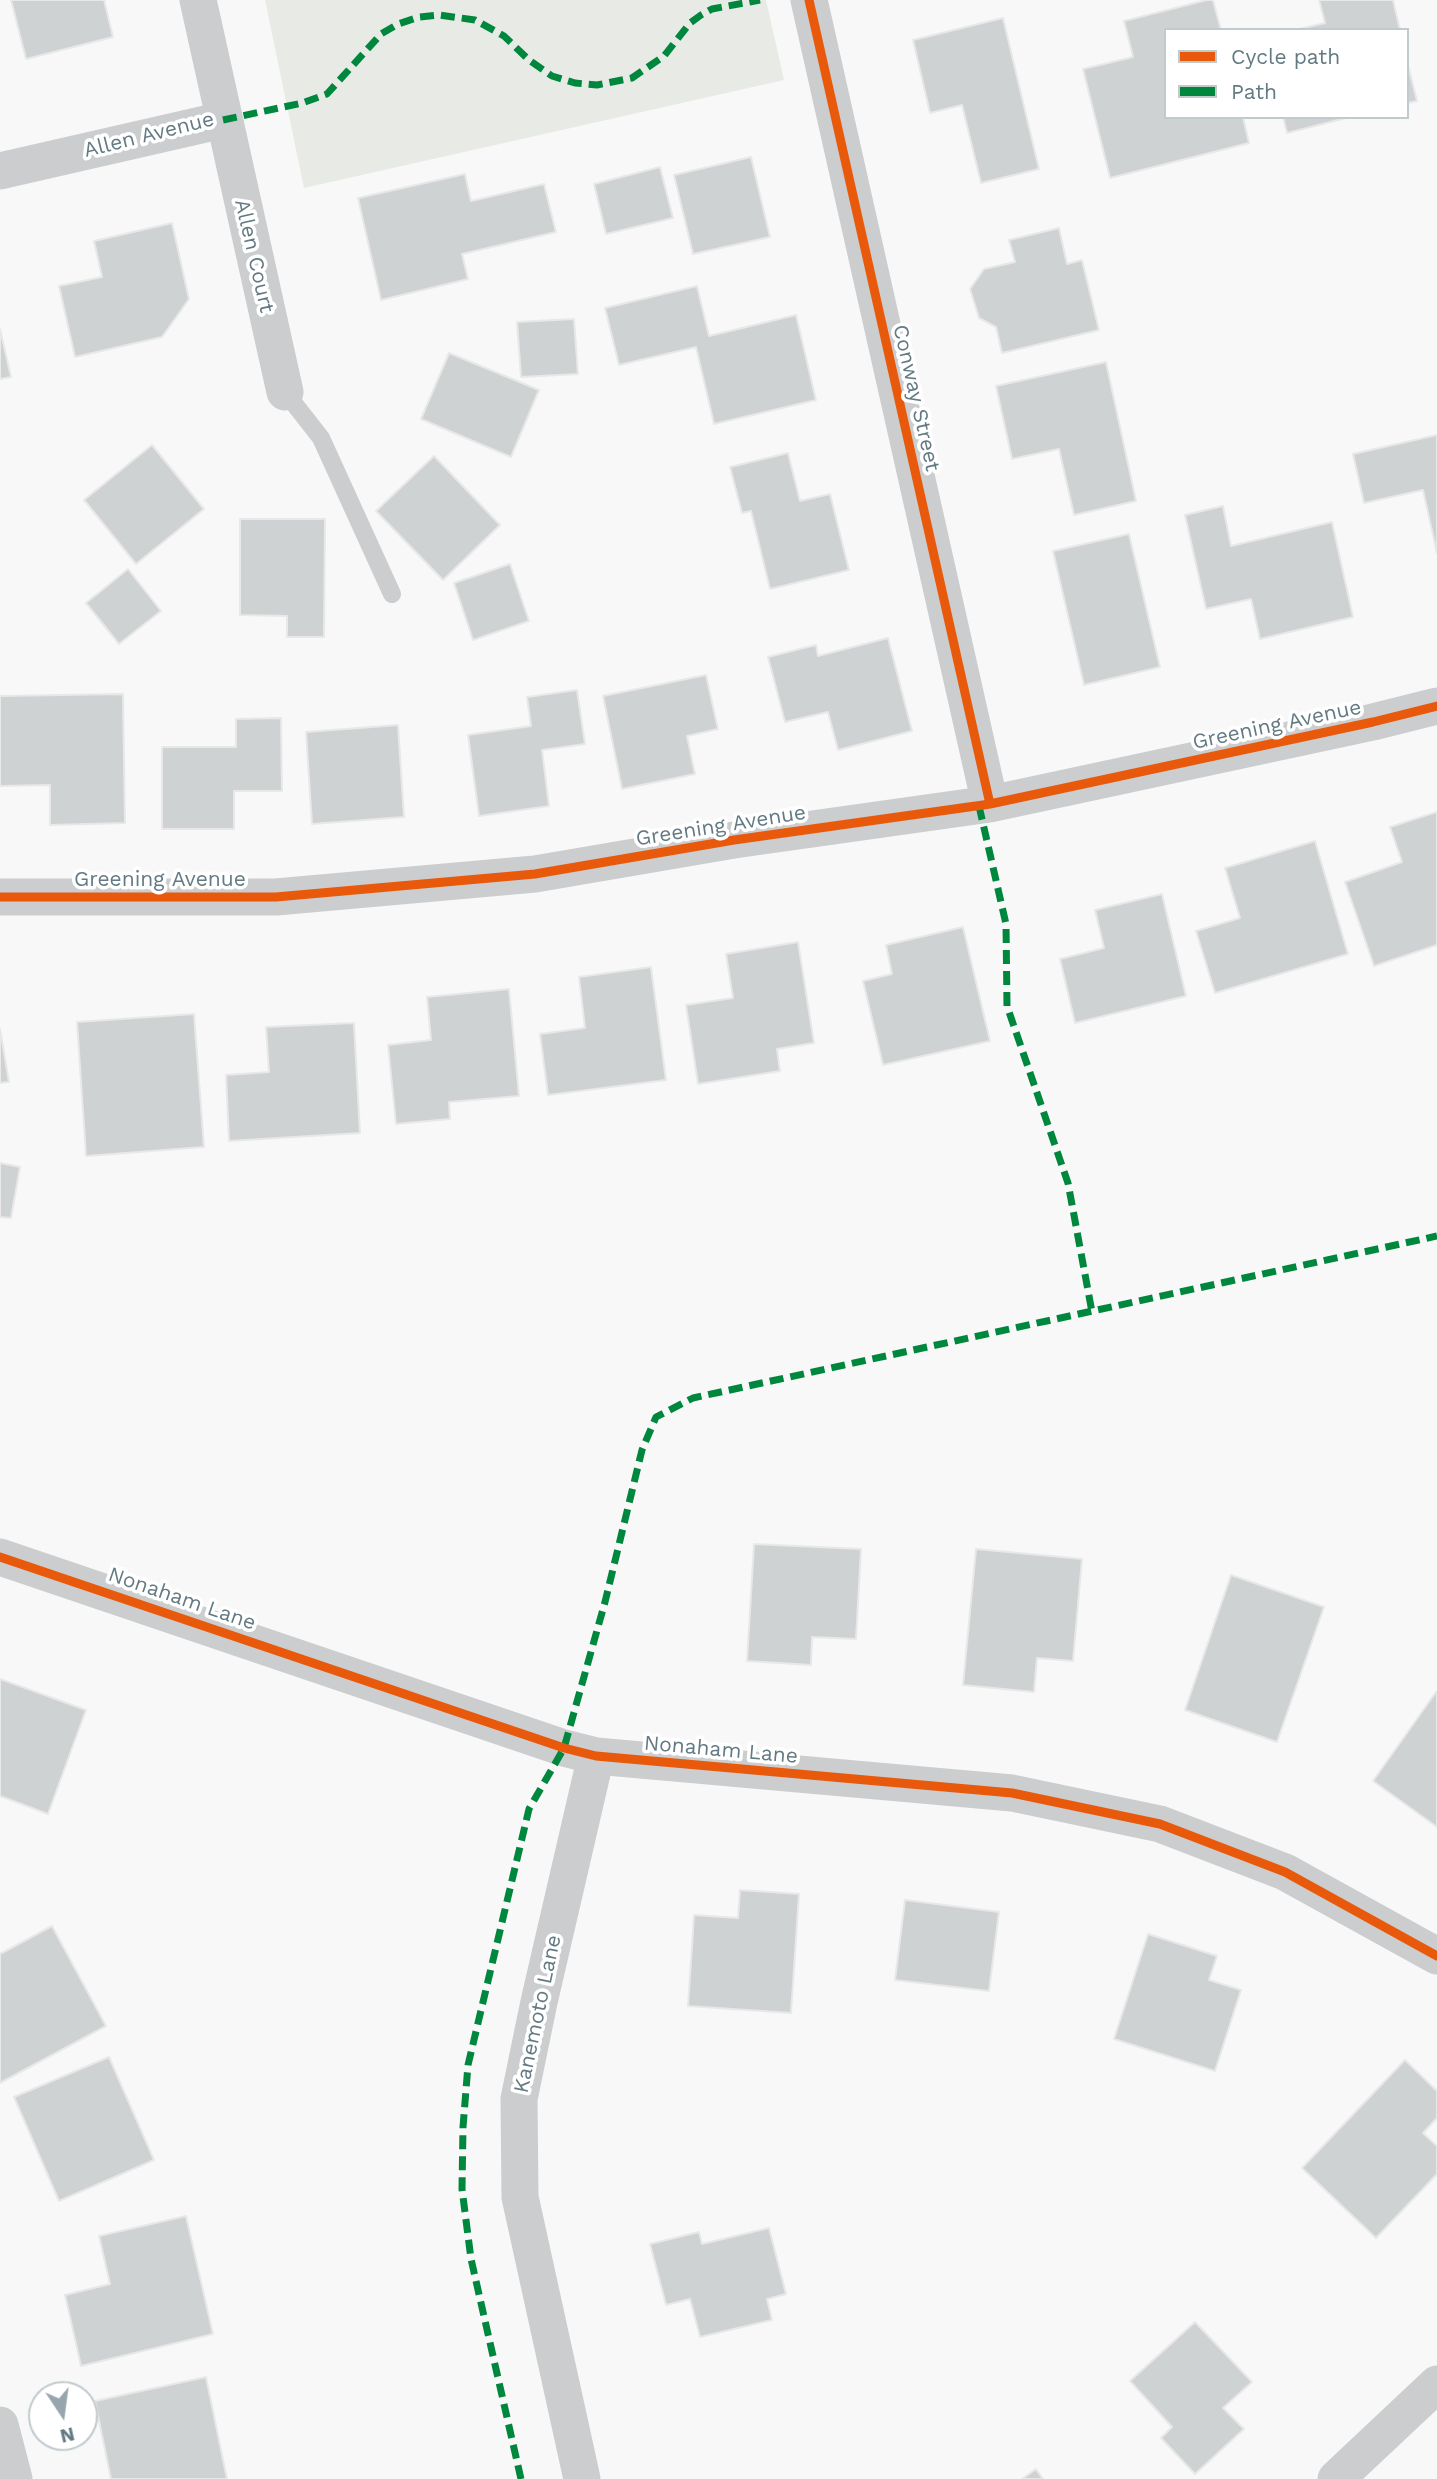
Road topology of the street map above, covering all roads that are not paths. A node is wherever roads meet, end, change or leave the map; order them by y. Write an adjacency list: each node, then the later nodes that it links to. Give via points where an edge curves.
1 (198, 0): 3 (street, Allen Avenue)
2 (809, 0): 8 (street, Conway Street)
3 (223, 120): 4 (street, Allen Avenue); 5 (street, Allen Court)
4 (0, 171)
5 (285, 392): 6 (lane, via 321,438)
6 (392, 594)
7 (1437, 706): 8 (street, Greening Avenue)
8 (990, 804): 9 (street, Greening Avenue, via 535,874 276,897)
9 (0, 897)
10 (0, 1557): 11 (street, Nonaham Lane)
11 (596, 1756): 12 (street, Nonaham Lane, via 1012,1793 1160,1824 1285,1872); 16 (street, Kanemoto Lane, via 519,2099 520,2197)
12 (1437, 1956)
13 (1437, 2384): 17 (street)
14 (0, 2425): 15 (street)
15 (14, 2479)
16 (582, 2479)
17 (1336, 2479)

